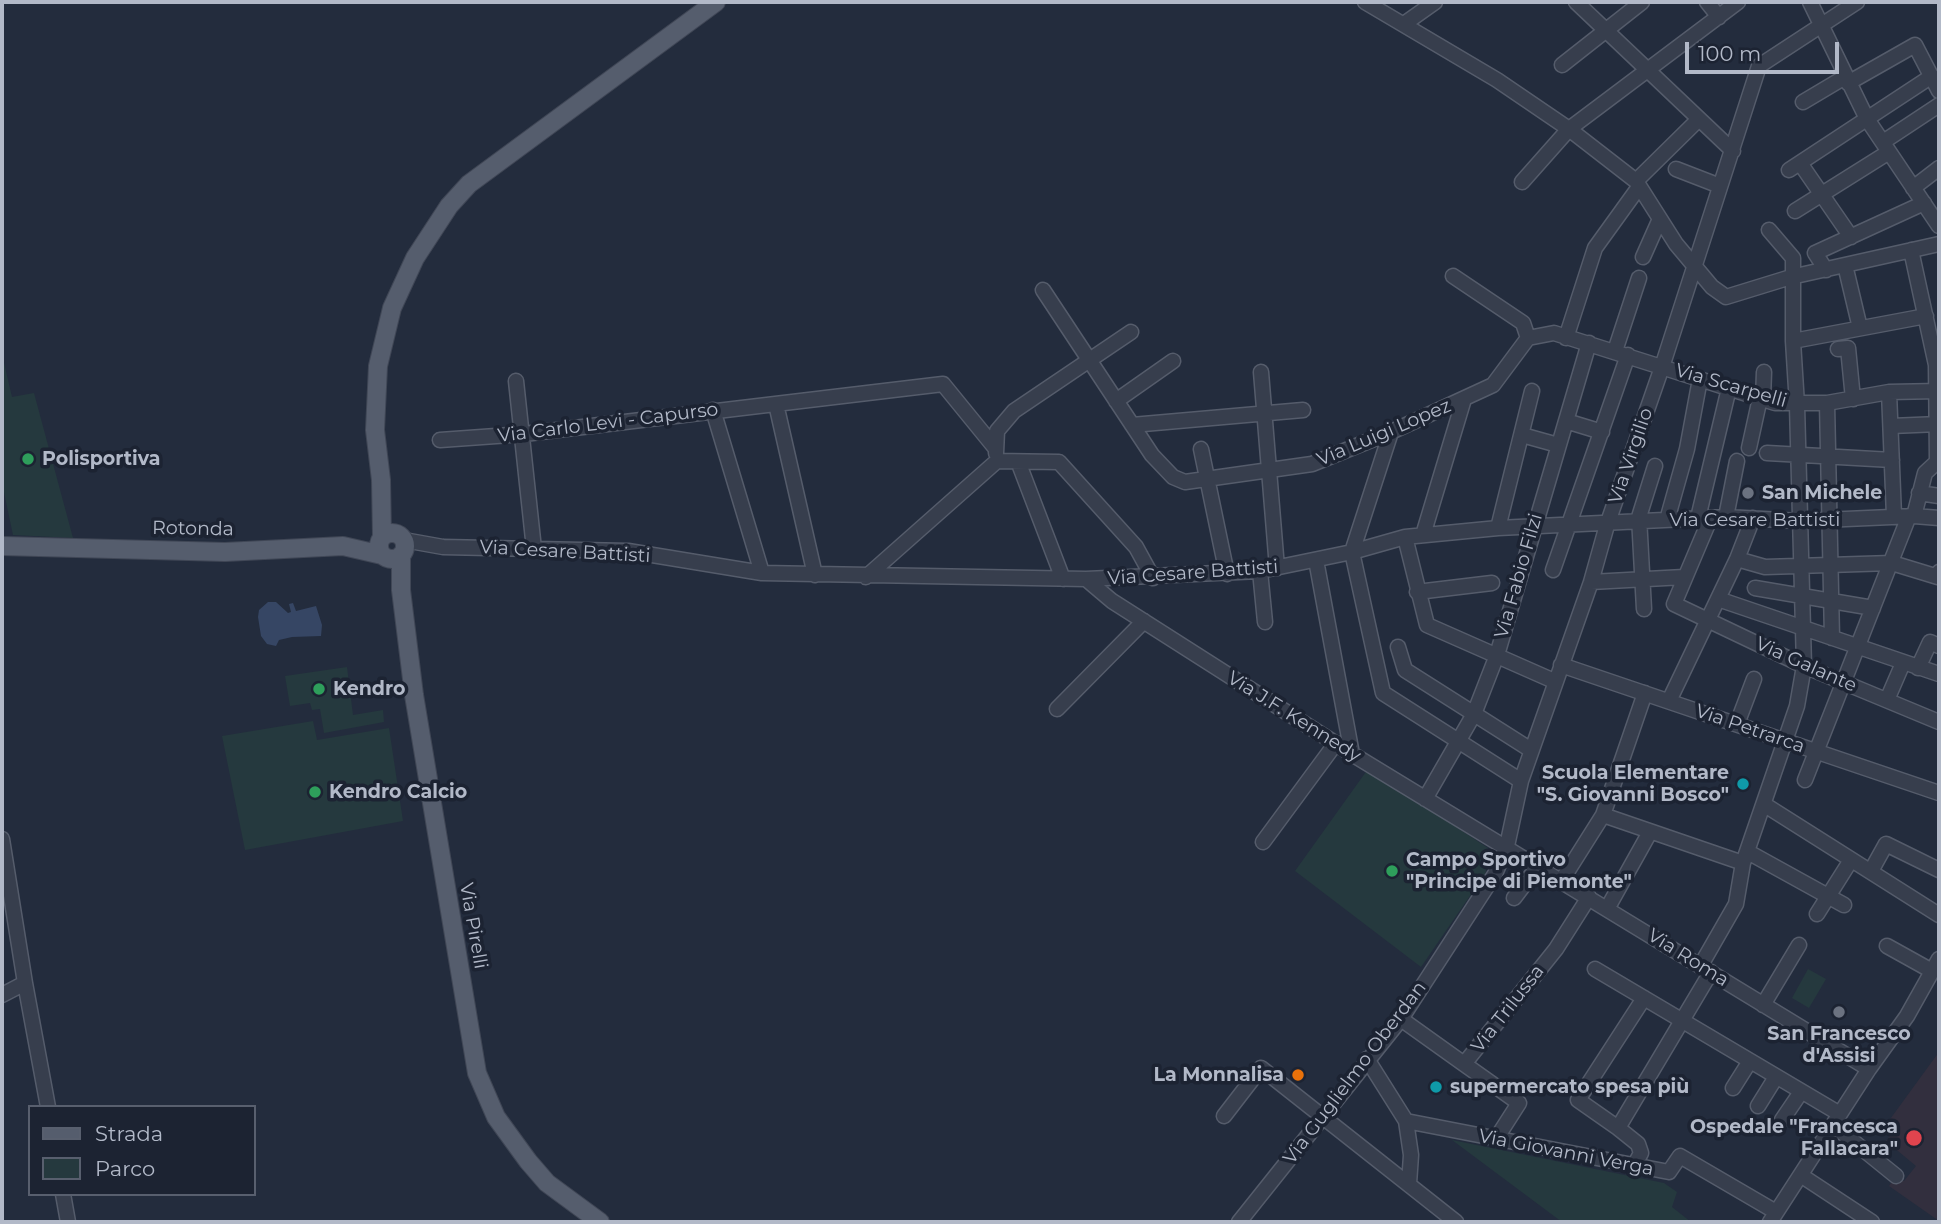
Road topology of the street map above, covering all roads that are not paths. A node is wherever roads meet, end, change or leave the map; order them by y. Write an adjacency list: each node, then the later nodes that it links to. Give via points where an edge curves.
1 (716, 2): 122 (main road, Via Pirelli, via 486,170 449,206 415,258 392,308 374,403)
2 (1365, 2): 12 (street)
3 (1435, 2): 12 (street)
4 (1576, 2): 13 (street)
5 (1642, 2): 13 (street)
6 (1707, 2): 10 (street)
7 (1738, 2): 10 (street)
8 (1810, 2): 11 (street)
9 (1857, 2): 11 (street)
10 (1719, 17): 15 (street)
11 (1822, 23): 17 (street); 25 (street, Via Virgilio, via 1759,66)
12 (1404, 24): 23 (street)
13 (1605, 30): 14 (street); 15 (street)
14 (1562, 65)
15 (1647, 69): 22 (street); 23 (street)
16 (1932, 76): 17 (street, via 1915,45); 18 (street); 21 (street)
17 (1847, 80): 19 (street); 21 (street)
18 (1939, 91)
19 (1803, 102)
20 (1939, 105): 24 (street)
21 (1867, 118): 24 (street); 32 (street, via 1794,167)
22 (1699, 119): 25 (street); 29 (street)
23 (1569, 128): 28 (street); 29 (street)
24 (1886, 147): 31 (street); 32 (street)
25 (1733, 151): 30 (street, Via Virgilio)
26 (1939, 168): 31 (street)
27 (1676, 169): 30 (street)
28 (1522, 182)
29 (1637, 184): 36 (street); 54 (street, via 1595,248)
30 (1720, 186): 44 (street, Via Virgilio)
31 (1913, 188): 34 (street)
32 (1820, 194): 35 (street); 39 (street)
33 (1939, 198): 34 (street)
34 (1925, 206): 37 (street); 39 (street)
35 (1795, 211)
36 (1659, 220): 42 (street); 44 (street)
37 (1939, 226)
38 (1769, 230): 47 (street, via 1793,258)
39 (1851, 237): 45 (street, via 1815,253)
40 (1939, 244): 41 (street)
41 (1911, 250): 43 (street); 50 (street)
42 (1643, 257)
43 (1845, 264): 45 (street); 51 (street)
44 (1695, 267): 47 (street, via 1726,297); 62 (street, Via Virgilio)
45 (1826, 270): 47 (street)
46 (1453, 276): 53 (street, via 1523,323)
47 (1791, 277): 55 (street)
48 (1639, 278): 58 (street)
49 (1043, 289): 59 (street)
50 (1926, 316): 51 (street); 61 (street)
51 (1860, 328): 55 (street)
52 (1132, 332): 59 (street)
53 (1528, 338): 54 (street, Via Scarpelli, via 1546,333); 72 (street, Via Luigi Lopez, via 1500,380)
54 (1566, 338): 56 (street, Via Scarpelli)
55 (1793, 341): 77 (street)
56 (1589, 343): 58 (street, Via Scarpelli); 81 (street, Via Fabio Filzi)
57 (1838, 349): 73 (street, via 1848,348)
58 (1621, 353): 62 (street, Via Scarpelli); 86 (street)
59 (1089, 361): 74 (street); 95 (street, via 1014,411 997,430)
60 (1174, 361): 74 (street)
61 (1937, 365): 69 (street)
62 (1662, 367): 65 (street, Via Scarpelli); 116 (street, Via Virgilio)
63 (1261, 372): 80 (street)
64 (1764, 372): 71 (street)
65 (1700, 379): 67 (street, Via Scarpelli); 111 (street)
66 (516, 381): 87 (street)
67 (1729, 388): 71 (street, Via Scarpelli); 107 (street)
68 (1532, 391): 88 (street)
69 (1937, 391): 70 (street, Via Scarpelli); 82 (street)
70 (1889, 392): 73 (street, Via Scarpelli); 84 (street)
71 (1761, 398): 77 (street, Via Scarpelli); 91 (street)
72 (1464, 399): 85 (street, Via Luigi Lopez); 119 (street)
73 (1853, 399): 75 (street, Via Scarpelli)
74 (1116, 401): 83 (street)
75 (1827, 403): 77 (street, Via Scarpelli); 96 (street)
76 (776, 404): 78 (street, Via Carlo Levi - Capurso); 95 (street, Via Carlo Levi - Capurso, via 943,384); 136 (street)
77 (1797, 405): 94 (street)
78 (713, 410): 87 (street, Via Carlo Levi - Capurso); 134 (street)
79 (1303, 410): 80 (street)
80 (1264, 413): 83 (street); 102 (street)
81 (1566, 421): 86 (street); 90 (street, Via Fabio Filzi)
82 (1938, 424): 84 (street); 98 (street)
83 (1132, 425): 103 (street, Via Luigi Lopez, via 1173,477 1185,482)
84 (1891, 426): 97 (street)
85 (1391, 432): 102 (street, Via Luigi Lopez, via 1312,464); 124 (street)
86 (1602, 432): 115 (street)
87 (524, 434): 89 (street, Via Carlo Levi - Capurso); 123 (street)
88 (1522, 435): 90 (street); 118 (street)
89 (440, 440)
90 (1558, 445): 117 (street, Via Fabio Filzi)
91 (1749, 448)
92 (1201, 449): 103 (street)
93 (1767, 453): 94 (street)
94 (1798, 454): 96 (street); 114 (street)
95 (996, 455): 100 (street); 137 (street)
96 (1829, 456): 97 (street); 112 (street)
97 (1892, 460): 110 (street)
98 (1938, 460): 104 (street, via 1925,473)
99 (1737, 461): 106 (street)
100 (1019, 464): 138 (street, via 1059,462 1136,547); 140 (street)
101 (1655, 466): 113 (street)
102 (1270, 471): 103 (street, Via Luigi Lopez); 130 (street)
103 (1206, 480): 135 (street)
104 (1919, 493): 105 (street); 110 (street)
105 (1939, 496)
106 (1726, 517): 107 (street, Via Cesare Battisti); 108 (street, Via Cesare Battisti)
107 (1704, 518): 111 (street, Via Cesare Battisti); 139 (street)
108 (1753, 518): 114 (street, Via Cesare Battisti); 125 (street)
109 (1939, 518): 110 (street, Via Cesare Battisti)
110 (1903, 519): 112 (street, Via Cesare Battisti); 127 (street)
111 (1667, 520): 113 (street, Via Cesare Battisti)
112 (1830, 520): 114 (street, Via Cesare Battisti); 129 (street)
113 (1641, 522): 116 (street, Via Cesare Battisti); 142 (street)
114 (1800, 522): 128 (street)
115 (1570, 524): 116 (street, Via Cesare Battisti); 117 (street, Via Cesare Battisti); 131 (street)
116 (1607, 524): 143 (street, Via Virgilio)
117 (1533, 527): 118 (street, Via Cesare Battisti); 160 (street, Via Fabio Filzi)
118 (1498, 528): 119 (street, Via Cesare Battisti)
119 (1423, 535): 120 (street, Via Cesare Battisti)
120 (1405, 537): 124 (street, Via Cesare Battisti); 146 (street)
121 (2, 546): 122 (main road, Rotonda, via 225,552)
122 (392, 546): 123 (street, Via Cesare Battisti); 239 (main road, Via Pirelli, via 477,1073 496,1117 528,1161 547,1184)
123 (534, 550): 134 (street, Via Cesare Battisti, via 628,551)
124 (1352, 552): 126 (street, Via Cesare Battisti); 177 (street, via 1383,693)
125 (1737, 559): 128 (street, via 1765,567); 148 (street)
126 (1316, 560): 130 (street, Via Cesare Battisti); 181 (street)
127 (1892, 563): 129 (street); 133 (street, via 1938,577); 150 (street)
128 (1801, 565): 129 (street); 147 (street)
129 (1831, 565): 149 (street)
130 (1277, 568): 132 (street, Via Cesare Battisti)
131 (1553, 570)
132 (1260, 571): 135 (street, Via Cesare Battisti); 154 (street)
133 (1939, 572)
134 (762, 573): 136 (street, Via Cesare Battisti)
135 (1227, 574): 138 (street, Via Cesare Battisti)
136 (815, 575): 137 (street, Via Cesare Battisti)
137 (866, 577): 140 (street, Via Cesare Battisti)
138 (1153, 578): 141 (street, Via Cesare Battisti)
139 (1684, 578): 142 (street); 152 (street, Via Galante, via 1674,604)
140 (1063, 579): 141 (street, Via Cesare Battisti)
141 (1086, 579): 153 (street, Via J.F. Kennedy)
142 (1643, 579): 143 (street); 151 (street)
143 (1591, 582): 162 (street, Via Virgilio)
144 (1492, 583): 146 (street)
145 (1755, 588): 147 (street)
146 (1417, 592): 160 (street, via 1427,625)
147 (1802, 597): 149 (street); 155 (street)
148 (1718, 599): 152 (street); 155 (street)
149 (1832, 602): 150 (street); 156 (street)
150 (1873, 608): 159 (street)
151 (1644, 609)
152 (1709, 620): 163 (street, Via Galante); 171 (street)
153 (1144, 621): 172 (street); 178 (street, Via J.F. Kennedy)
154 (1265, 622)
155 (1802, 626): 156 (street); 163 (street)
156 (1832, 638): 159 (street)
157 (1939, 646): 164 (street, via 1930,642)
158 (1398, 647): 173 (street, via 1405,670)
159 (1857, 647): 161 (street); 168 (street)
160 (1497, 655): 167 (street); 173 (street, Via Fabio Filzi)
161 (1903, 663): 164 (street); 170 (street)
162 (1561, 665): 167 (street, Via Virgilio); 169 (street, Via Petrarca)
163 (1804, 666): 168 (street, Via Galante); 176 (street, via 1797,706)
164 (1918, 668): 165 (street)
165 (1939, 674)
166 (1754, 679): 175 (street)
167 (1555, 681): 179 (street, Via Virgilio)
168 (1843, 683): 170 (street, Via Galante); 180 (street)
169 (1645, 693): 171 (street, Via Petrarca); 187 (street)
170 (1887, 699): 174 (street, Via Galante)
171 (1669, 701): 175 (street, Via Petrarca)
172 (1057, 709)
173 (1474, 714): 177 (street, Via Fabio Filzi); 179 (street)
174 (1939, 722)
175 (1737, 724): 176 (street, Via Petrarca)
176 (1784, 740): 180 (street, Via Petrarca); 186 (street)
177 (1458, 741): 183 (street); 185 (street, Via Fabio Filzi)
178 (1336, 743): 181 (street, Via J.F. Kennedy); 190 (street)
179 (1531, 750): 183 (street, Via Virgilio)
180 (1814, 751): 182 (street); 184 (street, Via Petrarca)
181 (1352, 754): 185 (street, Via J.F. Kennedy)
182 (1805, 780)
183 (1521, 781): 191 (street, Via Virgilio)
184 (1939, 793)
185 (1425, 799): 191 (street, Via J.F. Kennedy)
186 (1765, 805): 192 (street); 193 (street)
187 (1603, 815): 188 (street); 197 (street)
188 (1650, 832): 192 (street); 202 (street)
189 (2, 839): 210 (street)
190 (1263, 842)
191 (1507, 846): 194 (street, Via Roma); 214 (street, Via Guglielmo Oberdan, via 1496,874)
192 (1745, 858): 198 (street); 208 (street, via 1735,904)
193 (1851, 860): 196 (street); 198 (street)
194 (1539, 865): 197 (street, Via Roma); 200 (street)
195 (1939, 870): 196 (street, via 1886,844)
196 (1871, 871): 204 (street)
197 (1562, 880): 199 (street, Via Roma)
198 (1828, 896): 201 (street); 203 (street)
199 (1590, 897): 202 (street, Via Roma); 218 (street, Via Trilussa, via 1556,949)
200 (1514, 898)
201 (1843, 905)
202 (1607, 909): 208 (street, Via Roma)
203 (1817, 914)
204 (1939, 915)
205 (1798, 945): 213 (street)
206 (1887, 946): 207 (street)
207 (1936, 965): 219 (street, via 1908,1016)
208 (1706, 968): 213 (street, Via Roma); 215 (street)
209 (1595, 969): 212 (street)
210 (25, 983): 211 (street); 223 (street)
211 (2, 995)
212 (1644, 998): 215 (street); 230 (street, via 1578,1100)
213 (1762, 1005): 219 (street, Via Roma)
214 (1401, 1019): 216 (street, Via Guglielmo Oberdan); 218 (street)
215 (1683, 1020): 217 (street); 230 (street)
216 (1367, 1059): 226 (street, Via Guglielmo Oberdan); 229 (street)
217 (1750, 1061): 220 (street); 221 (street)
218 (1464, 1064): 231 (street, Via Trilussa, via 1519,1103)
219 (1870, 1069): 228 (street)
220 (1776, 1077): 222 (street); 224 (street)
221 (1733, 1087)
222 (1801, 1092): 227 (street); 228 (street)
223 (48, 1105)
224 (1758, 1106)
225 (1224, 1116): 226 (street, via 1261,1068)
226 (1324, 1118): 235 (street); 240 (street, Via Guglielmo Oberdan)
227 (1782, 1120)
228 (1837, 1120): 233 (street); 234 (street)
229 (1406, 1121): 231 (street, Via Giovanni Verga); 235 (street)
230 (1618, 1128): 232 (street, via 1638,1144 1641,1153)
231 (1496, 1139): 232 (street, Via Giovanni Verga)
232 (1633, 1168): 237 (street, Via Giovanni Verga, via 1669,1172 1680,1156)
233 (1802, 1176): 237 (street); 242 (street)
234 (1896, 1176)
235 (1409, 1184): 241 (street)
236 (62, 1196): 238 (street)
237 (1773, 1217)
238 (68, 1222)
239 (600, 1222)
240 (1239, 1222)
241 (1455, 1222)
242 (1872, 1222)

